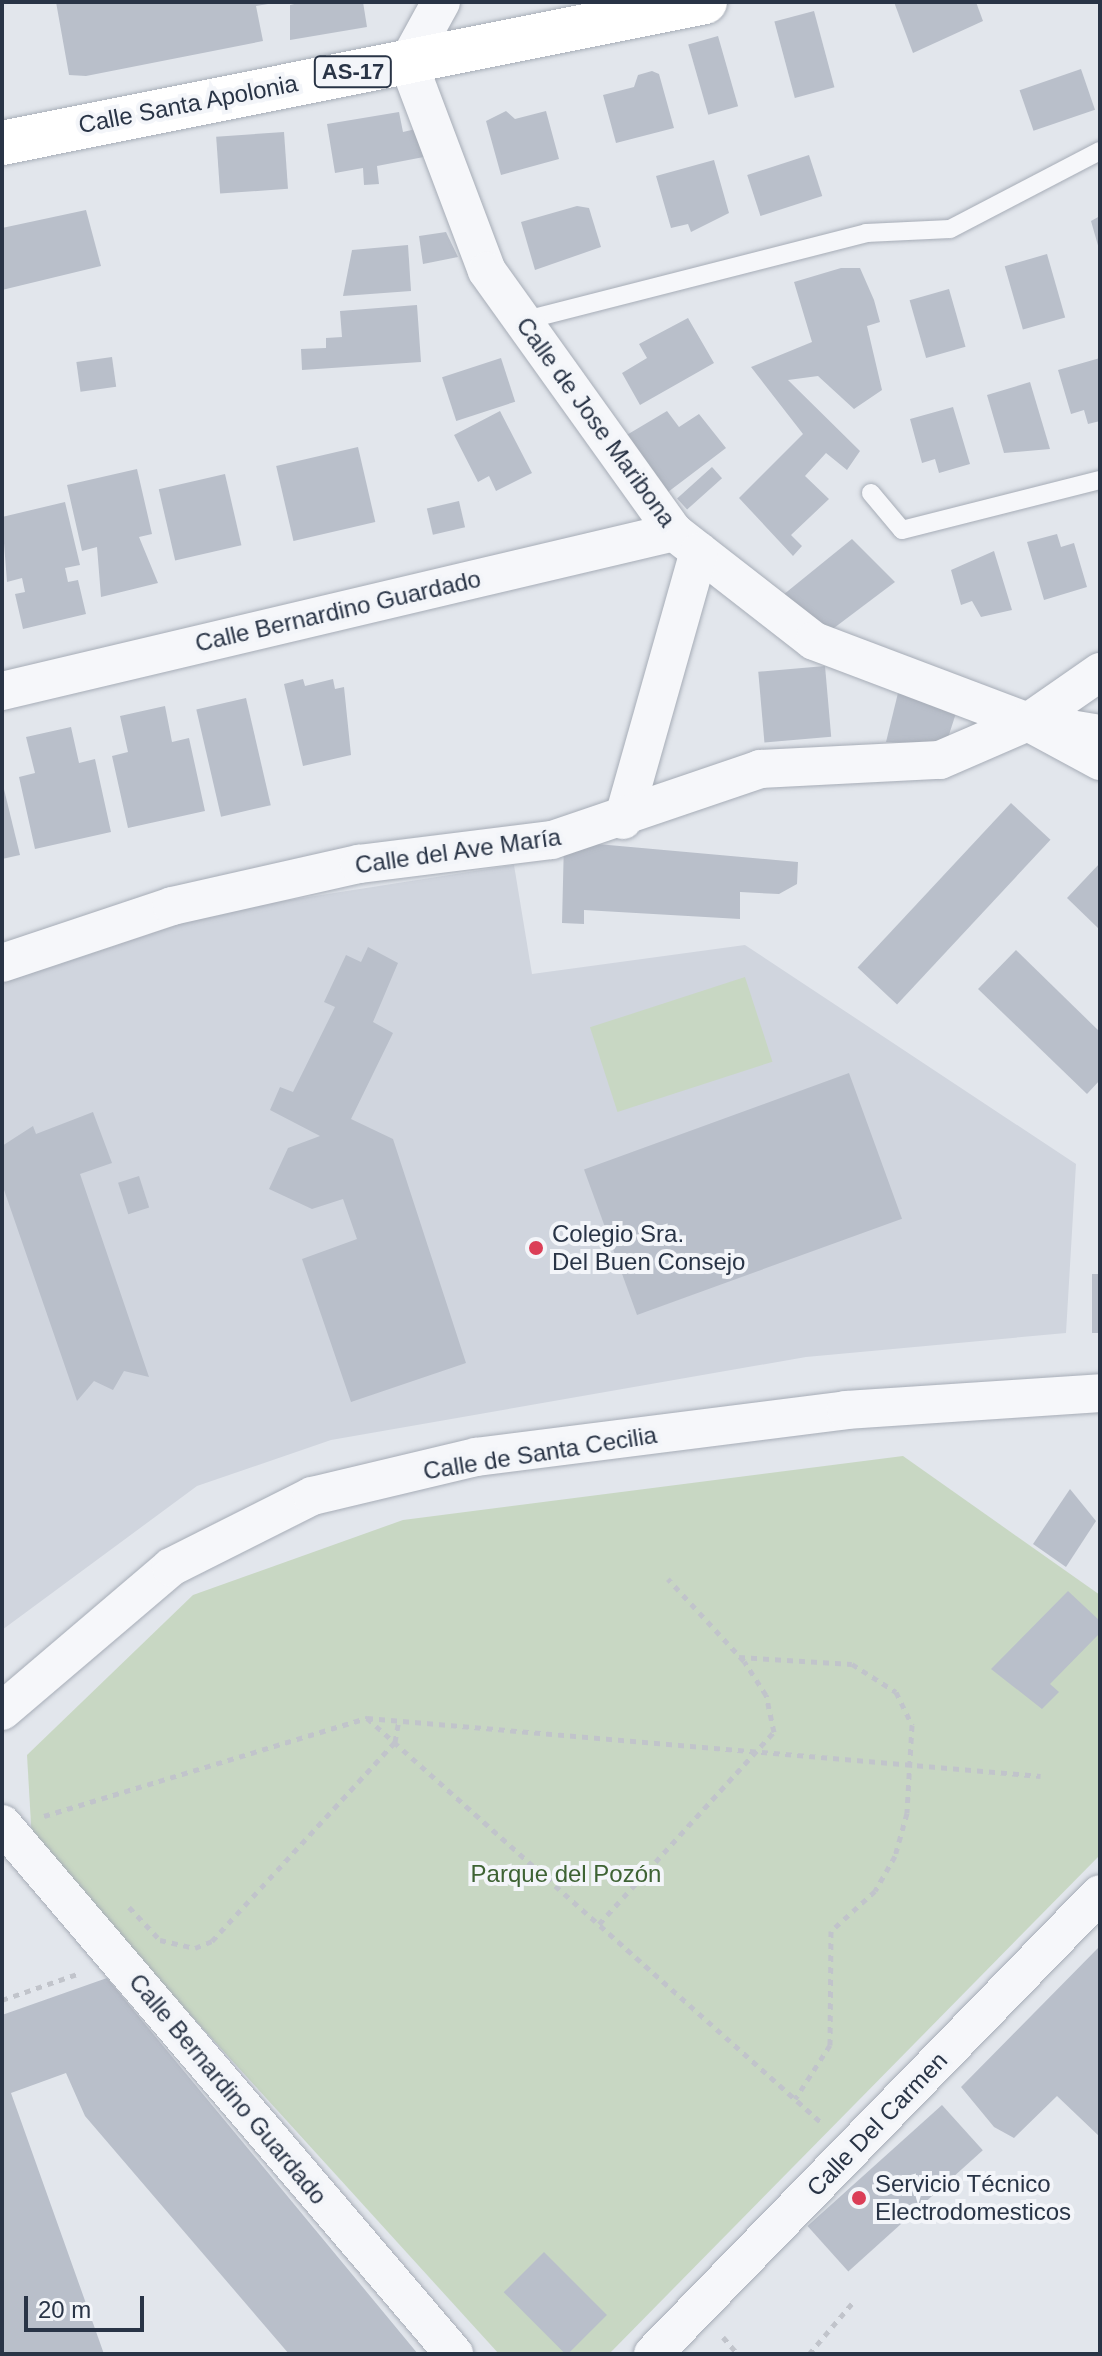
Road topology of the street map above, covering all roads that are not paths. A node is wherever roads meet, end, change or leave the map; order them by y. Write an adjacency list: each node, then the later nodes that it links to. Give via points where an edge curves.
1 (441, 2): 3 (street)
2 (705, 2): 3 (main road, Calle Santa Apolonia / AS-17)
3 (408, 62): 4 (main road, Calle Santa Apolonia / AS-17); 6 (street, Calle de Jose Maribona, via 487,271)
4 (2, 143)
5 (1100, 151): 6 (lane, via 950,229 866,233)
6 (522, 321): 9 (street, Calle de Jose Maribona)
7 (1100, 480): 8 (lane, via 902,530)
8 (871, 493)
9 (687, 542): 11 (street, Calle Bernardino Guardado); 12 (street, Calle de Jose Maribona, via 814,641); 15 (street)
10 (1100, 672): 12 (street, Calle del Ave María)
11 (2, 691)
12 (1028, 722): 13 (street); 14 (street, Calle de Jose Maribona); 15 (street, Calle del Ave María, via 940,760 760,769)
13 (1100, 734)
14 (1100, 761)
15 (623, 820): 16 (street, Calle del Ave María, via 552,840 359,864 172,906)
16 (2, 963)
17 (1100, 1393): 18 (street, Calle de Santa Cecilia, via 846,1410 476,1457 312,1496 171,1567)
18 (2, 1711)
19 (20, 1826): 21 (street, Calle Bernardino Guardado, via 119,1960)
20 (1100, 1894): 22 (street, Calle Del Carmen)
21 (454, 2354)
22 (653, 2354)

